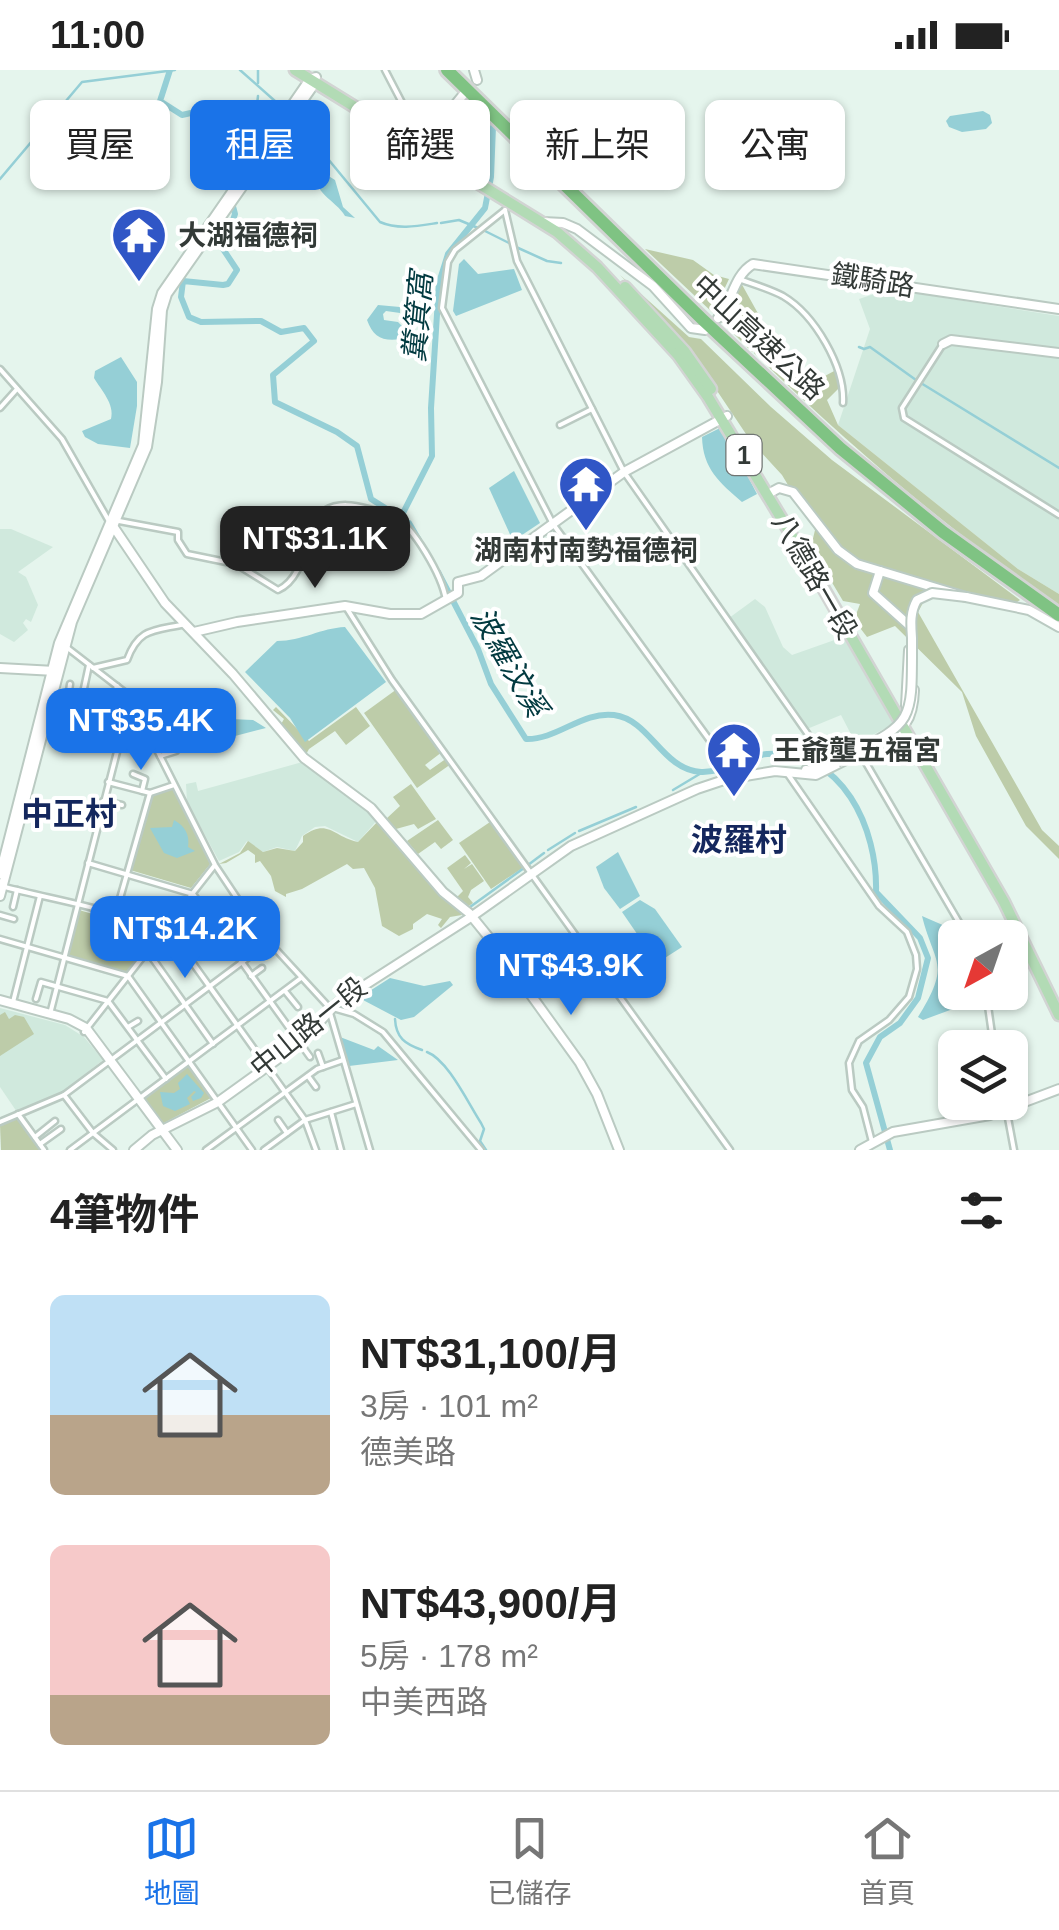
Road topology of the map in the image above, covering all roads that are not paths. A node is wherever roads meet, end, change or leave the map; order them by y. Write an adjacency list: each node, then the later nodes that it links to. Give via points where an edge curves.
1 (295, 70): 5 (main road, 1)
2 (385, 70): 8 (street)
3 (447, 70): 13 (highway, 中山高速公路)
4 (458, 70): 13 (highway, 中山高速公路)
5 (313, 76): 7 (main road, 1); 31 (street, via 158,302 143,445)
6 (463, 95): 9 (street)
7 (350, 100)
8 (400, 100)
9 (459, 100)
10 (490, 189): 11 (main road, 1)
11 (502, 199): 12 (main road, 八德路一段 / 1); 25 (street, via 518,261); 32 (street, via 448,262 442,308)
12 (549, 222): 18 (street, via 577,230 653,286 691,328); 26 (main road, 八德路一段 / 1, via 601,262 684,352)
13 (614, 227): 14 (highway, 中山高速公路)
14 (633, 247): 37 (highway, 中山高速公路, via 842,440); 38 (highway, 中山高速公路, via 840,448)
15 (738, 279): 16 (street, 鐵騎路, via 758,264); 17 (street); 23 (street, via 787,298 807,318 839,370)
16 (1059, 309)
17 (718, 318)
18 (705, 330)
19 (942, 344): 20 (street); 30 (street, via 902,408 904,418)
20 (1059, 355)
21 (0, 369): 22 (street)
22 (17, 389): 24 (street); 31 (street, via 62,439)
23 (843, 404)
24 (0, 408)
25 (592, 409): 27 (street); 28 (street)
26 (724, 417): 28 (street); 29 (main road, 八德路一段 / 1)
27 (560, 424)
28 (624, 472): 32 (street); 61 (street)
29 (770, 493): 33 (street, via 794,492 838,550); 55 (main road, 八德路一段 / 1)
30 (1059, 515)
31 (113, 523): 35 (street, via 178,532 187,554 236,564 278,590 289,585 322,511 352,504 400,520); 39 (street); 42 (street); 45 (street, via 70,614)
32 (553, 524): 35 (street, via 481,576 458,582); 62 (street)
33 (880, 570): 34 (street); 55 (street, via 873,592 914,631 913,712)
34 (966, 597): 40 (street, via 1029,610); 61 (street, bridge, via 932,593 917,600 907,718)
35 (450, 598): 36 (street, via 411,615)
36 (345, 606): 41 (street); 75 (street)
37 (1059, 606)
38 (1059, 615)
39 (185, 624): 41 (street); 43 (street, via 142,634 127,660)
40 (1059, 628)
41 (194, 632): 86 (street, via 304,758 372,808)
42 (65, 646): 43 (street); 45 (street)
43 (91, 666): 47 (street); 49 (street)
44 (0, 668): 45 (street)
45 (55, 671): 48 (street)
46 (70, 684): 50 (street)
47 (117, 686): 51 (street); 52 (street, via 131,697)
48 (49, 692): 50 (street); 76 (street); 78 (street)
49 (83, 693)
50 (68, 699): 54 (street)
51 (114, 700)
52 (128, 707): 53 (street); 54 (street)
53 (146, 711)
54 (124, 722): 56 (street); 60 (street, via 146,733)
55 (904, 723): 58 (street); 70 (main road, 八德路一段 / 1)
56 (118, 746): 57 (street); 66 (street)
57 (137, 750)
58 (858, 750): 61 (street); 91 (street)
59 (176, 751): 60 (street)
60 (160, 756): 67 (street)
61 (832, 764): 64 (street)
62 (727, 772): 64 (street, 中山路一段); 75 (street, 中山路一段, via 580,836)
63 (787, 773): 64 (street, 中山路一段); 75 (street, 中山路一段, via 757,772 697,789 571,846); 162 (street, via 879,906 907,932 916,955 909,997 859,1040 849,1063 852,1090)
64 (814, 773)
65 (133, 774): 68 (street, via 145,779)
66 (108, 782): 68 (street); 71 (street)
67 (174, 785): 69 (street); 74 (street)
68 (142, 791): 69 (street)
69 (150, 793): 77 (street)
70 (947, 798): 116 (main road, 八德路一段 / 1); 122 (main road, 八德路一段 / 1)
71 (103, 801): 72 (street); 73 (street)
72 (122, 805)
73 (88, 864): 77 (street); 82 (street)
74 (215, 865): 80 (street); 84 (street)
75 (531, 872): 86 (street, 中山路一段); 178 (street)
76 (0, 874)
77 (127, 874): 80 (street); 87 (street)
78 (1, 890): 79 (street)
79 (18, 890): 81 (street); 83 (street)
80 (192, 894): 92 (street); 93 (street)
81 (40, 896): 82 (street); 98 (street)
82 (78, 906): 87 (street); 100 (street)
83 (12, 908)
84 (246, 910): 90 (street); 97 (street)
85 (0, 915): 88 (street)
86 (470, 915): 120 (street, 中山路一段); 177 (street, via 580,1063)
87 (116, 916): 93 (street)
88 (14, 918)
89 (226, 918): 92 (street)
90 (235, 918)
91 (958, 920)
92 (214, 923): 94 (street); 95 (street)
93 (162, 932): 99 (street); 102 (street)
94 (196, 932)
95 (223, 936): 102 (street); 103 (street)
96 (0, 939): 98 (street)
97 (270, 942): 103 (street); 108 (street)
98 (27, 947): 100 (street); 118 (street)
99 (148, 952): 104 (street); 106 (street)
100 (64, 958): 106 (street); 109 (street)
101 (165, 959): 104 (street)
102 (190, 959): 110 (street)
103 (242, 963): 107 (street); 110 (street)
104 (157, 965): 117 (street)
105 (262, 968): 107 (street)
106 (128, 976): 113 (street); 124 (street)
107 (251, 976): 115 (street)
108 (302, 978): 111 (street); 120 (street)
109 (58, 986): 112 (street, via 40,982); 113 (street); 121 (street)
110 (210, 986): 117 (street); 125 (street)
111 (285, 991): 115 (street); 119 (street)
112 (36, 999)
113 (108, 1001): 126 (street); 127 (street)
114 (0, 1002): 118 (street)
115 (270, 1002): 125 (street); 129 (street)
116 (1059, 1002)
117 (186, 1004): 124 (street); 130 (street)
118 (12, 1005): 121 (street)
119 (298, 1007)
120 (330, 1008): 129 (street, 中山路一段); 134 (street); 176 (street, via 384,1032)
121 (50, 1014): 127 (street)
122 (1059, 1015)
123 (138, 1020): 126 (street)
124 (161, 1022): 128 (street); 135 (street)
125 (238, 1025): 130 (street); 136 (street)
126 (128, 1027): 128 (street)
127 (85, 1030): 133 (street)
128 (138, 1040): 133 (street); 139 (street)
129 (298, 1042): 132 (street); 136 (street, 中山路一段)
130 (213, 1044): 135 (street)
131 (318, 1053): 137 (street)
132 (310, 1056)
133 (110, 1060): 143 (street); 145 (street)
134 (344, 1060): 137 (street); 147 (street)
135 (190, 1062): 139 (street); 146 (street)
136 (266, 1065): 142 (street); 146 (street, 中山路一段)
137 (323, 1067): 138 (street)
138 (308, 1076): 140 (street); 142 (street)
139 (166, 1079): 145 (street)
140 (316, 1087)
141 (1059, 1088): 144 (street)
142 (286, 1093): 151 (street); 156 (street)
143 (64, 1094): 149 (street); 159 (street)
144 (1028, 1099)
145 (139, 1100): 158 (street); 159 (street)
146 (217, 1100): 156 (street); 158 (street, 中山路一段)
147 (356, 1104): 148 (street); 166 (street)
148 (331, 1112): 151 (street); 174 (street)
149 (18, 1114): 155 (street); 161 (street)
150 (278, 1120): 160 (street)
151 (305, 1120): 160 (street); 173 (street)
152 (945, 1120): 162 (street)
153 (1009, 1120): 180 (street)
154 (55, 1121): 161 (street)
155 (0, 1122)
156 (236, 1128): 164 (street); 171 (street)
157 (61, 1129): 163 (street)
158 (160, 1130): 168 (street, 中山路一段); 169 (street)
159 (93, 1133): 165 (street); 167 (street)
160 (287, 1134): 172 (street)
161 (35, 1136): 163 (street)
162 (876, 1140): 179 (street)
163 (42, 1147)
164 (215, 1147): 170 (street)
165 (73, 1149)
166 (369, 1149): 175 (street)
167 (113, 1150)
168 (132, 1150)
169 (176, 1150)
170 (206, 1150)
171 (252, 1150)
172 (264, 1150)
173 (316, 1150)
174 (341, 1150)
175 (361, 1150)
176 (481, 1150)
177 (618, 1150)
178 (730, 1150)
179 (860, 1150)
180 (1014, 1150)

